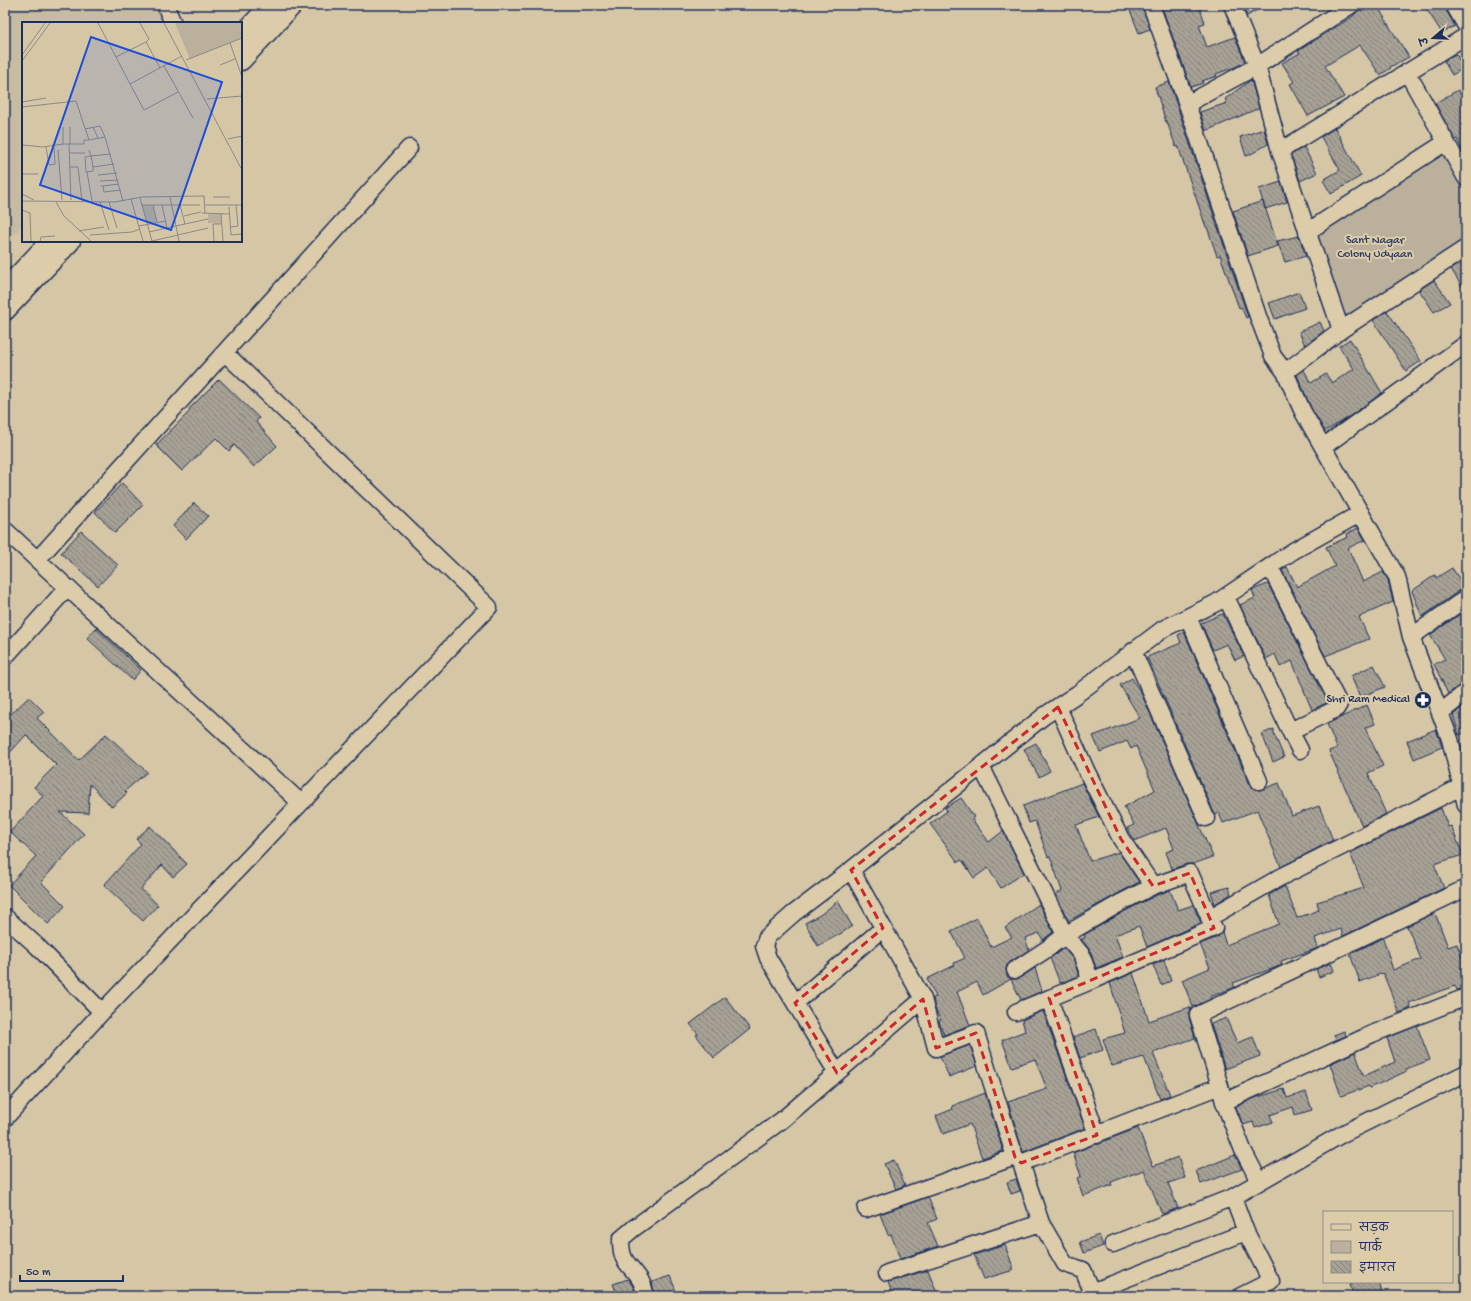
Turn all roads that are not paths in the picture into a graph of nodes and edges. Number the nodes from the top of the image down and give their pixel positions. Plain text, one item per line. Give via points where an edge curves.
1 (165, 5) edge
2 (271, 5) edge
3 (292, 5) edge
4 (1151, 5) edge
5 (1232, 5) edge
6 (1351, 5) edge
7 (1454, 5) edge
8 (173, 22) edge
9 (1466, 26) edge
10 (242, 35) edge
11 (1466, 36) edge
12 (242, 59) edge
13 (1257, 66) junction
14 (1407, 72) junction
15 (1187, 104) junction
16 (1446, 142) junction
17 (409, 148) dead end
18 (1280, 151) junction
19 (1466, 178) edge
20 (1307, 232) junction
21 (50, 242) edge
22 (69, 242) edge
23 (1466, 248) edge
24 (5, 290) edge
25 (5, 310) edge
26 (1341, 330) junction
27 (1466, 344) edge
28 (225, 353) junction
29 (1284, 372) junction
30 (1323, 447) junction
31 (1361, 513) junction
32 (5, 530) edge
33 (37, 560) junction
34 (1270, 567) junction
35 (67, 588) junction
36 (1226, 597) junction
37 (1466, 598) edge
38 (1188, 617) junction
39 (1412, 637) junction
40 (1133, 651) junction
41 (5, 657) edge
42 (1466, 692) edge
43 (1058, 707) junction
44 (1440, 712) junction
45 (1290, 731) junction
46 (1300, 750) dead end
47 (981, 766) junction
48 (1259, 781) dead end
49 (1461, 787) junction
50 (301, 803) junction
51 (1466, 804) edge
52 (1206, 818) dead end
53 (851, 870) junction
54 (1153, 886) junction
55 (1466, 888) edge
56 (5, 917) edge
57 (1209, 918) junction
58 (883, 928) junction
59 (1065, 935) junction
60 (1015, 970) dead end
61 (1091, 981) junction
62 (1466, 996) edge
63 (1050, 998) junction
64 (923, 999) junction
65 (795, 1003) junction
66 (102, 1012) junction
67 (1016, 1012) dead end
68 (837, 1073) junction
69 (1466, 1073) edge
70 (1222, 1094) junction
71 (5, 1118) edge
72 (1097, 1135) junction
73 (1018, 1160) junction
74 (1259, 1182) junction
75 (1233, 1197) junction
76 (866, 1209) dead end
77 (1041, 1223) junction
78 (1246, 1232) junction
79 (1113, 1244) dead end
80 (887, 1273) dead end
81 (1093, 1294) edge
82 (646, 1296) edge
83 (1240, 1296) edge

1 - 8 street
2 - 10 main road
3 - 12 main road
4 - 15 street
5 - 13 street
6 - 13 street
7 - 9 street
11 - 14 street
13 - 15 street
13 - 18 street
14 - 16 street
14 - 18 street
15 - 29 street via 1259,319 1273,356
16 - 19 street
16 - 20 street
17 - 28 street
18 - 20 street
20 - 26 street
21 - 24 main road
22 - 25 main road
23 - 26 street
26 - 29 street
27 - 30 street
28 - 33 street
28 - 50 street via 489,606
29 - 30 street
30 - 31 street
31 - 34 street via 1293,551
31 - 39 street via 1397,577
32 - 33 street
33 - 35 street
34 - 36 street
34 - 45 street via 1339,704 1336,709
35 - 41 street
35 - 50 street
36 - 38 street
36 - 45 street
37 - 39 street
38 - 40 street via 1163,629
38 - 48 street
39 - 44 street
40 - 43 street
40 - 52 street
42 - 44 street
43 - 47 street
43 - 54 street via 1121,839
44 - 49 street via 1450,739
45 - 46 street
47 - 53 street
47 - 59 street
49 - 51 street
49 - 57 street via 1286,875
50 - 66 street
53 - 58 street
53 - 65 street via 767,937 764,946 768,958
54 - 57 street via 1190,873
54 - 59 street
55 - 70 street via 1198,1015
56 - 66 street
57 - 61 street via 1214,928
58 - 64 street
58 - 65 street
59 - 60 street
59 - 61 street via 1080,954
61 - 63 street
62 - 70 street
63 - 67 street
63 - 72 street
64 - 68 street
64 - 73 street via 936,1048 976,1032
65 - 68 street
66 - 71 street
68 - 82 street via 782,1120 621,1239 621,1252 626,1264 640,1279
69 - 74 street via 1342,1134
70 - 72 street
70 - 74 street via 1243,1150
72 - 73 street
73 - 76 street
73 - 77 street
74 - 75 street
75 - 78 street
75 - 79 street
77 - 80 street
77 - 81 street via 1065,1264 1083,1270
78 - 81 street
78 - 83 street via 1271,1280

